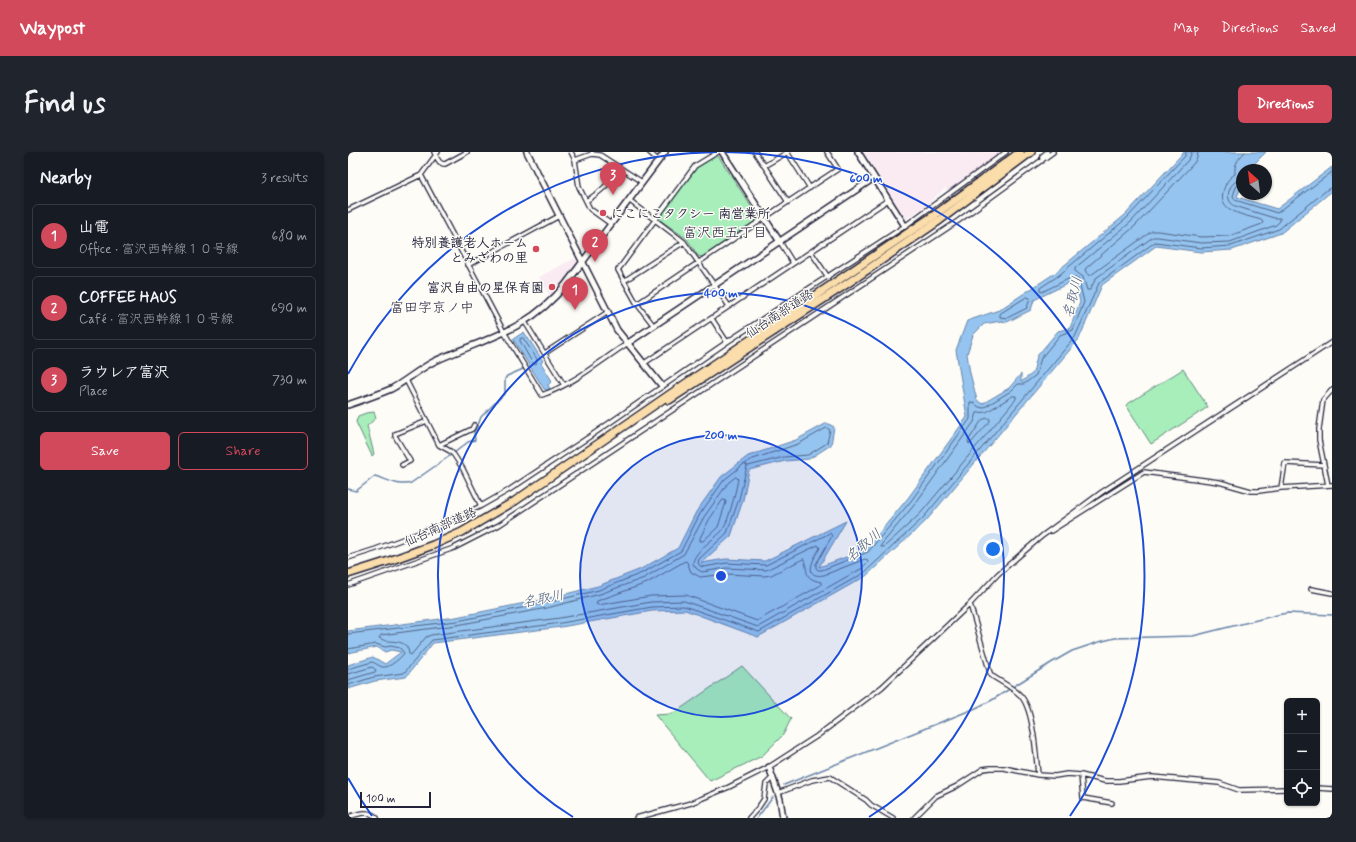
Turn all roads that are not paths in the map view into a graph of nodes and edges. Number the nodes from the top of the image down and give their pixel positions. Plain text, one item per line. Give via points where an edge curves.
1 (467, 152) edge
2 (527, 152) edge
3 (571, 152) edge
4 (649, 152) edge
5 (665, 152) edge
6 (718, 152) edge
7 (722, 152) edge
8 (755, 152) edge
9 (787, 152) edge
10 (858, 152) edge
11 (1006, 152) edge
12 (1020, 152) edge
13 (1032, 152) edge
14 (1046, 152) edge
15 (1053, 152) edge
16 (436, 153) edge
17 (592, 153) edge
18 (829, 153) edge
19 (575, 160) junction
20 (658, 160) junction
21 (1042, 161) junction
22 (764, 166) junction
23 (619, 168) junction
24 (421, 175) junction
25 (874, 178) junction
26 (642, 182) junction
27 (810, 188) junction
28 (629, 200) junction
29 (888, 200) junction
30 (586, 201) junction
31 (788, 202) junction
32 (348, 210) edge
33 (559, 216) junction
34 (764, 218) junction
35 (655, 219) junction
36 (611, 224) junction
37 (905, 226) junction
38 (684, 242) junction
39 (780, 242) junction
40 (811, 252) junction
41 (583, 262) junction
42 (699, 262) junction
43 (794, 263) junction
44 (468, 265) junction
45 (828, 277) junction
46 (624, 281) junction
47 (715, 285) junction
48 (637, 304) junction
49 (729, 306) junction
50 (608, 312) junction
51 (712, 319) junction
52 (525, 322) junction
53 (654, 326) junction
54 (504, 332) junction
55 (727, 342) junction
56 (1332, 342) edge
57 (628, 343) junction
58 (545, 353) junction
59 (643, 364) junction
60 (406, 380) junction
61 (564, 384) junction
62 (662, 386) junction
63 (1332, 390) edge
64 (348, 404) edge
65 (427, 421) junction
66 (474, 425) dead end
67 (462, 428) dead end
68 (464, 432) junction
69 (439, 445) junction
70 (402, 465) dead end
71 (1324, 465) junction
72 (1330, 485) edge
73 (535, 488) junction
74 (1281, 488) junction
75 (481, 506) junction
76 (1042, 536) junction
77 (348, 558) edge
78 (348, 574) edge
79 (348, 585) edge
80 (1311, 589) dead end
81 (1332, 593) edge
82 (970, 604) junction
83 (769, 767) junction
84 (1038, 775) junction
85 (1081, 776) junction
86 (773, 777) junction
87 (1320, 788) edge
88 (1284, 789) edge
89 (1332, 789) edge
90 (778, 793) junction
91 (1112, 803) dead end
92 (348, 817) edge
93 (377, 818) edge
94 (636, 818) edge
95 (749, 818) edge
96 (783, 818) edge
97 (893, 818) edge
98 (914, 818) edge

1 - 16 street via 445,164 440,163
2 - 33 street
3 - 19 street
4 - 20 street
5 - 20 street
6 - 35 street via 695,166
7 - 34 street
8 - 22 street
9 - 22 street
9 - 27 street
10 - 25 street
11 - 37 street
12 - 73 highway, 仙台南部道路 via 936,214
13 - 73 highway, 仙台南部道路 via 848,282
14 - 21 street via 1042,156
15 - 21 street
16 - 24 street
17 - 19 street
17 - 23 street via 600,155
18 - 27 street via 838,169
19 - 30 street via 579,187
20 - 26 street
21 - 79 street via 958,221 499,525 454,548
22 - 31 street
23 - 26 street
23 - 30 street via 601,192
24 - 32 street
24 - 44 street
25 - 29 street
25 - 39 street
26 - 28 street
27 - 31 street
28 - 35 street
28 - 36 street
29 - 37 street
29 - 40 street
30 - 36 street via 590,209
31 - 34 street
33 - 41 street
33 - 44 street
34 - 39 street
34 - 42 street
35 - 38 street
35 - 46 street via 618,270
36 - 41 street
37 - 45 street
38 - 42 street
38 - 46 street
39 - 43 street
39 - 47 street
40 - 43 street
40 - 45 street
41 - 50 street
41 - 52 street via 558,296
42 - 47 street
42 - 48 street
43 - 49 street
44 - 54 street
45 - 55 street
46 - 48 street
47 - 49 street
47 - 53 street
48 - 53 street
49 - 51 street
50 - 57 street via 617,330
50 - 58 street
51 - 55 street
51 - 59 street
52 - 54 street
52 - 58 street
53 - 57 street
54 - 60 street via 433,362
54 - 61 street via 542,395
55 - 62 street
56 - 76 street via 1102,492
57 - 59 street
57 - 61 street
58 - 61 street
59 - 62 street
60 - 64 street via 390,389
60 - 65 street
62 - 75 street via 589,437
63 - 71 street via 1323,400 1319,429
65 - 69 street
65 - 70 street via 395,434 410,461
66 - 68 street via 472,429
67 - 68 street
68 - 69 street
69 - 75 street via 454,455
71 - 72 street
71 - 74 street via 1285,463
72 - 74 street
73 - 78 highway, 仙台南部道路 via 462,532 433,545
74 - 76 street via 1259,492 1219,482 1144,472
75 - 77 street via 430,530
76 - 82 street via 998,574
80 - 81 street
82 - 83 street via 882,687 817,736
82 - 84 street via 990,673 1023,699 1032,724
83 - 86 street
83 - 94 street via 691,803
84 - 85 street
84 - 98 street via 1004,768 983,769 936,796
85 - 88 street via 1105,781 1152,777 1219,783 1239,790
85 - 91 street via 1083,798
86 - 90 street
86 - 95 street via 766,784 764,799
87 - 89 street
90 - 96 street
90 - 97 street via 812,780 830,778
92 - 93 street via 368,813

